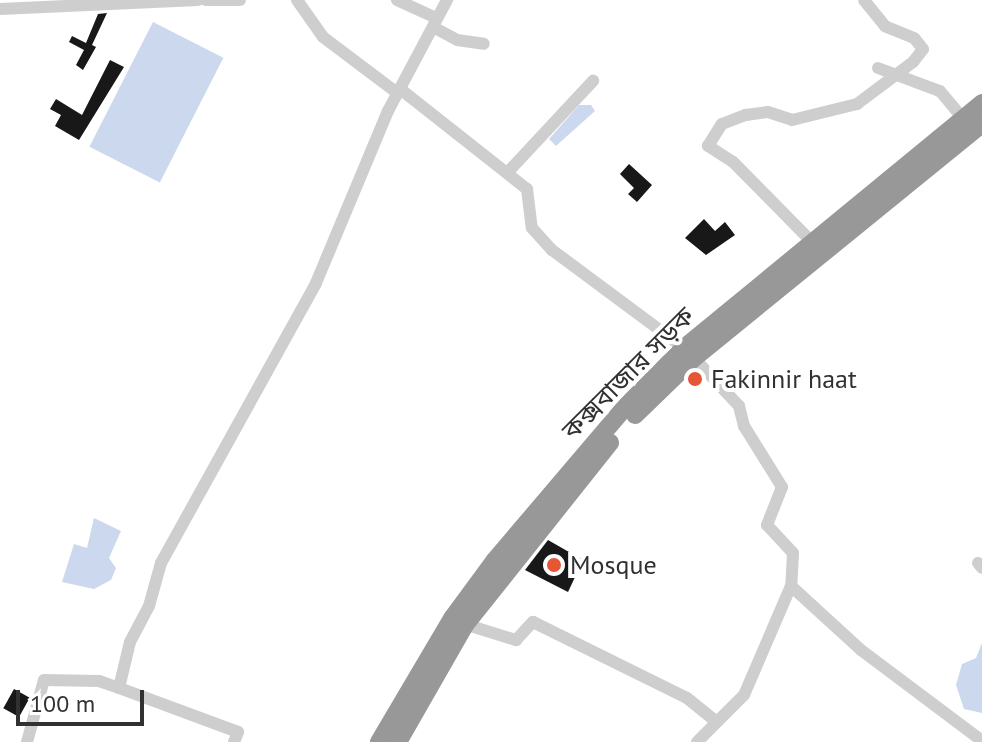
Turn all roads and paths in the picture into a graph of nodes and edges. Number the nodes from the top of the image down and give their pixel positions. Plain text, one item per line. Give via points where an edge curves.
1 (198, 0) edge
2 (206, 0) edge
3 (240, 0) edge
4 (297, 0) edge
5 (397, 0) edge
6 (447, 0) edge
7 (864, 0) edge
8 (0, 9) edge
9 (434, 22) junction
10 (484, 44) dead end
11 (878, 68) dead end
12 (894, 76) junction
13 (593, 81) dead end
14 (398, 92) junction
15 (982, 103) edge
16 (963, 118) junction
17 (982, 124) edge
18 (508, 172) junction
19 (812, 242) junction
20 (689, 353) junction
21 (791, 586) junction
22 (459, 621) junction
23 (119, 688) junction
24 (714, 720) junction
25 (982, 741) edge
26 (27, 742) edge
27 (234, 742) edge
28 (379, 742) edge
29 (398, 742) edge
30 (697, 742) edge

1 - 8 street
2 - 3 street
4 - 14 street via 323,37
5 - 9 street
6 - 9 street
7 - 12 street via 885,26 914,38 923,49
9 - 10 street via 457,40
9 - 14 street
11 - 12 street
12 - 16 street via 940,91
12 - 19 street via 857,104 810,118 792,120 768,112 722,124 709,144
13 - 18 street
14 - 18 street
14 - 23 street via 316,283 161,563
15 - 16 highway, কক্সবাজার সড়ক
16 - 19 highway, কক্সবাজার সড়ক
17 - 20 highway, কক্সবাজার সড়ক
18 - 20 street via 527,189 532,228 552,250
19 - 20 highway, কক্সবাজার সড়ক
20 - 21 street via 739,406 744,426 782,487 767,525 793,553
20 - 22 highway, কক্সবাজার সড়ক via 538,505
21 - 24 street via 744,695
21 - 25 street via 861,650
22 - 24 street via 516,640 533,622 687,698
22 - 28 highway, কক্সবাজার সড়ক
22 - 29 highway, কক্সবাজার সড়ক
23 - 26 street via 99,681 44,680
23 - 27 street via 238,732
24 - 30 street

